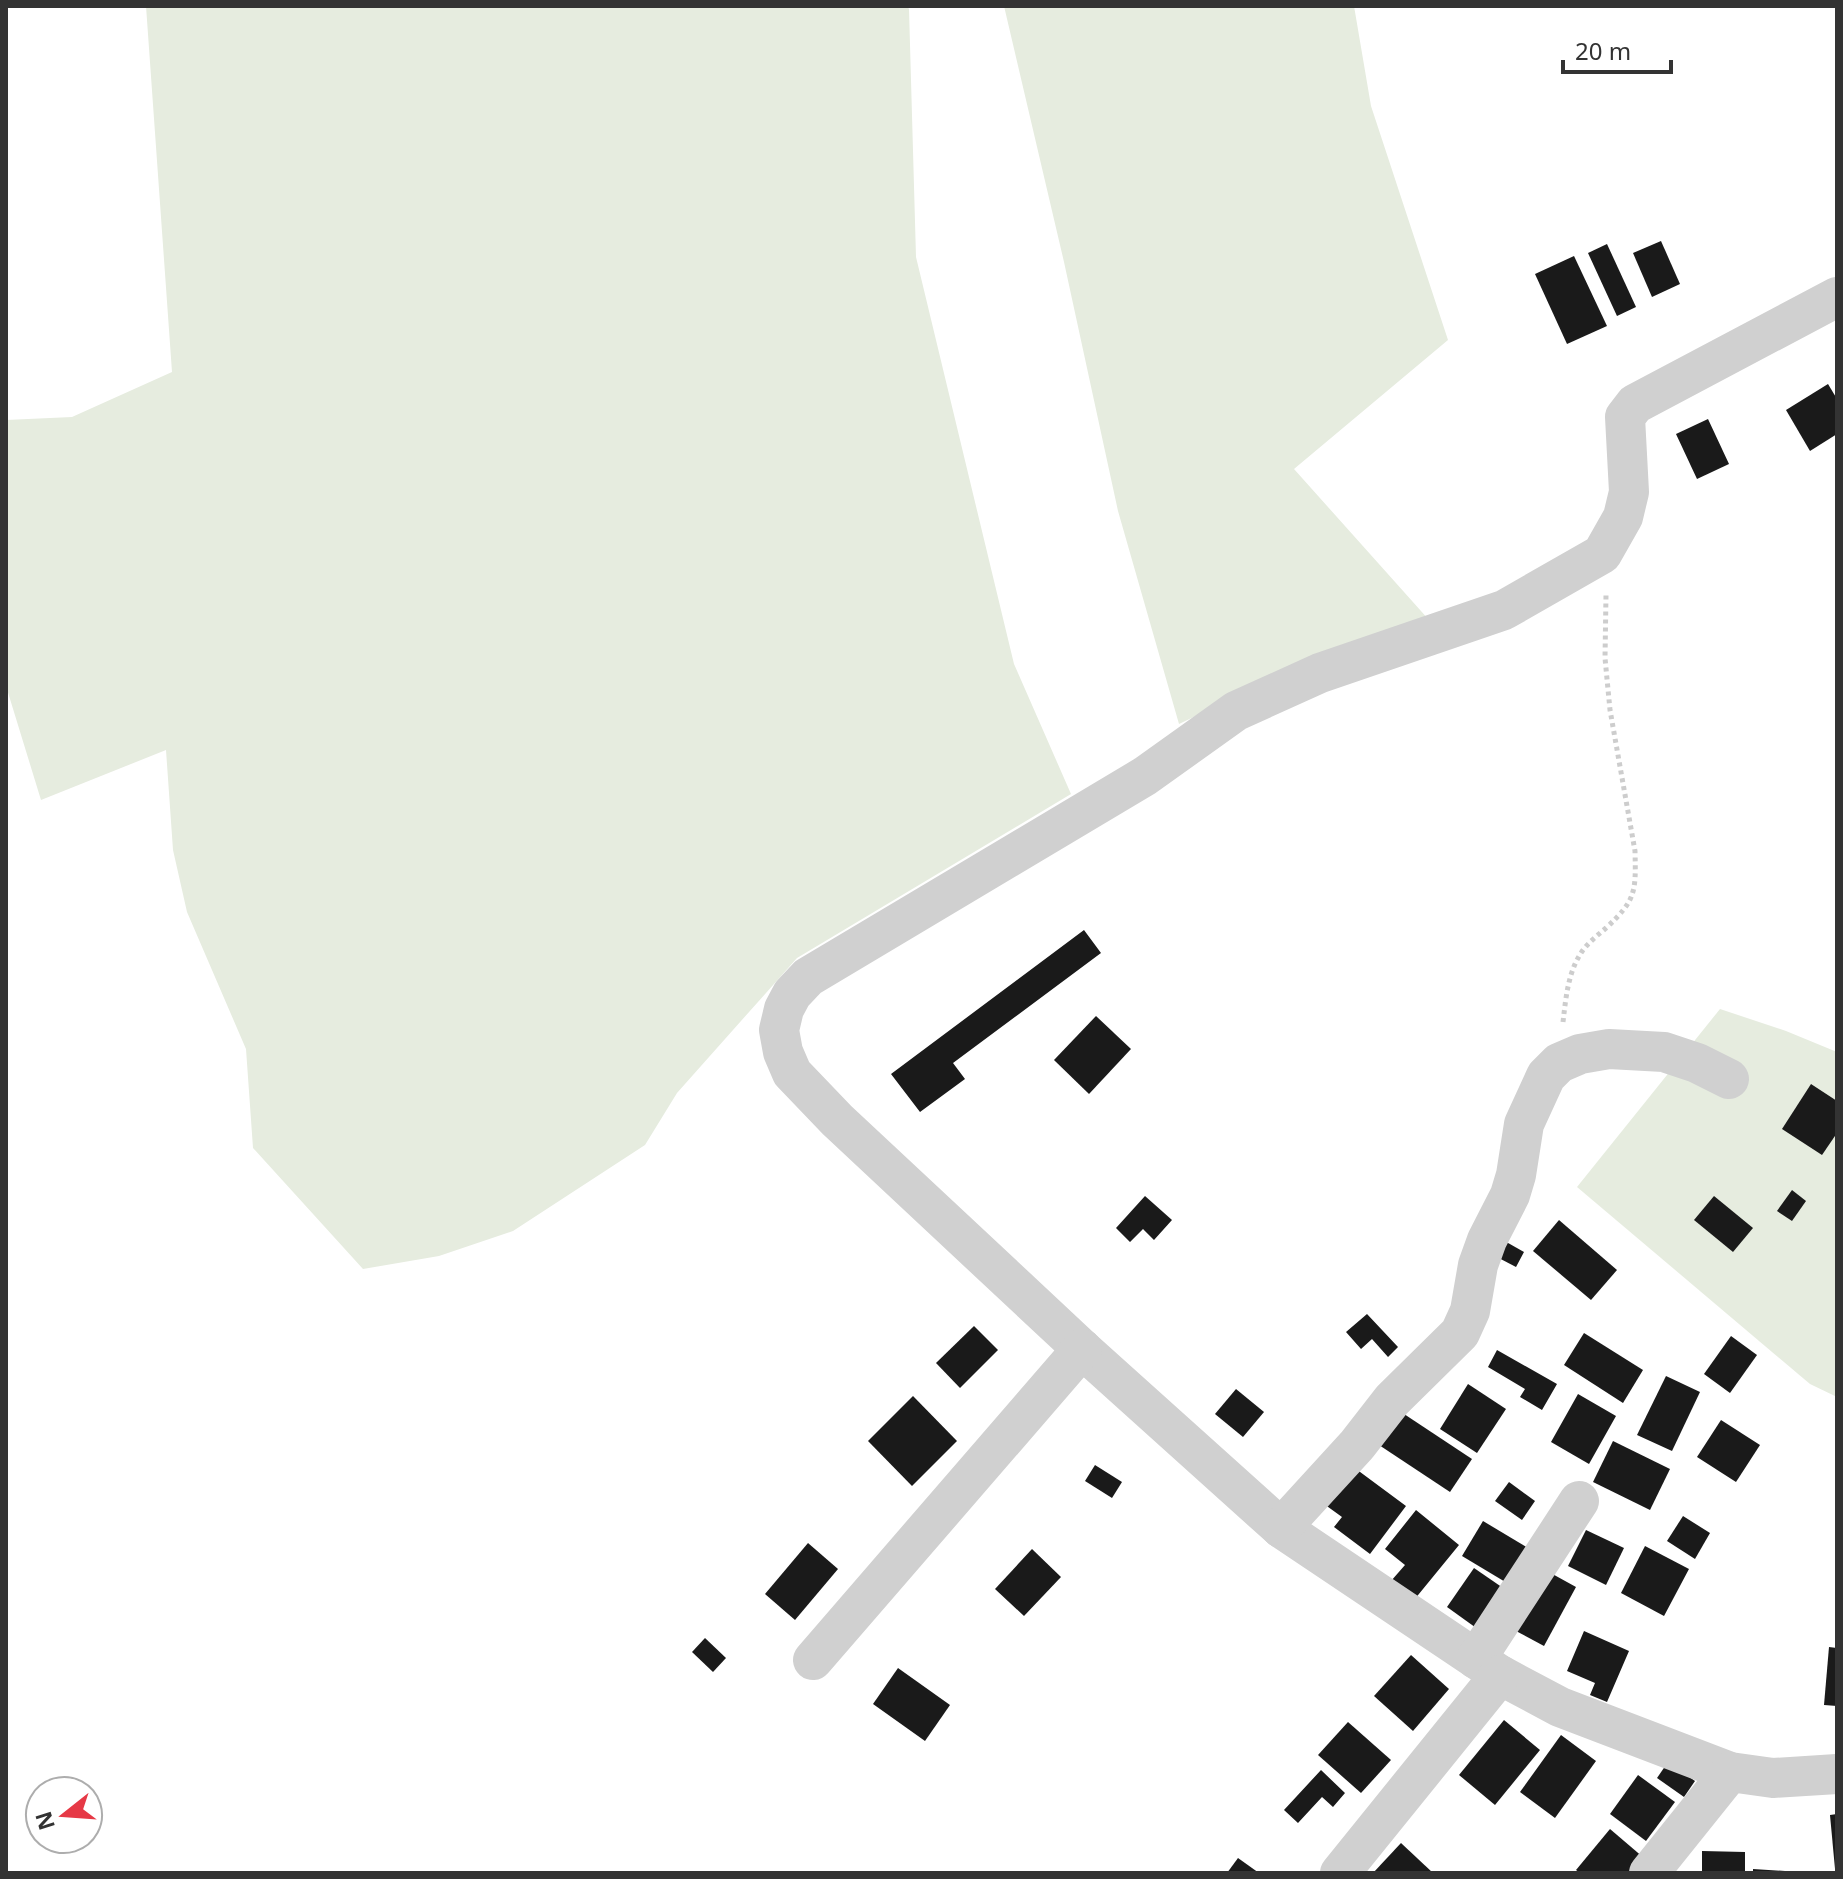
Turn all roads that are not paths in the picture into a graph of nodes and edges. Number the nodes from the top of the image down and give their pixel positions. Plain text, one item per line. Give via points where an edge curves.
1 (1837, 297) edge
2 (1729, 1079) dead end
3 (1082, 1349) junction
4 (1579, 1501) dead end
5 (1281, 1528) junction
6 (813, 1660) dead end
7 (1488, 1667) junction
8 (1730, 1772) junction
9 (1837, 1774) edge
10 (1340, 1873) edge
11 (1649, 1873) edge

1 - 3 street via 1635,404 1625,417 1629,492 1623,517 1602,554 1504,610 1320,673 1236,711 1145,776 808,977 792,994 779,1030 792,1073
2 - 5 street via 1664,1052 1609,1049 1580,1054 1546,1076 1524,1124 1510,1195 1487,1240 1460,1333 1392,1400
3 - 5 street
3 - 6 street
4 - 7 street
5 - 7 street
7 - 8 street via 1560,1707
7 - 10 street
8 - 9 street via 1773,1778
8 - 11 street

